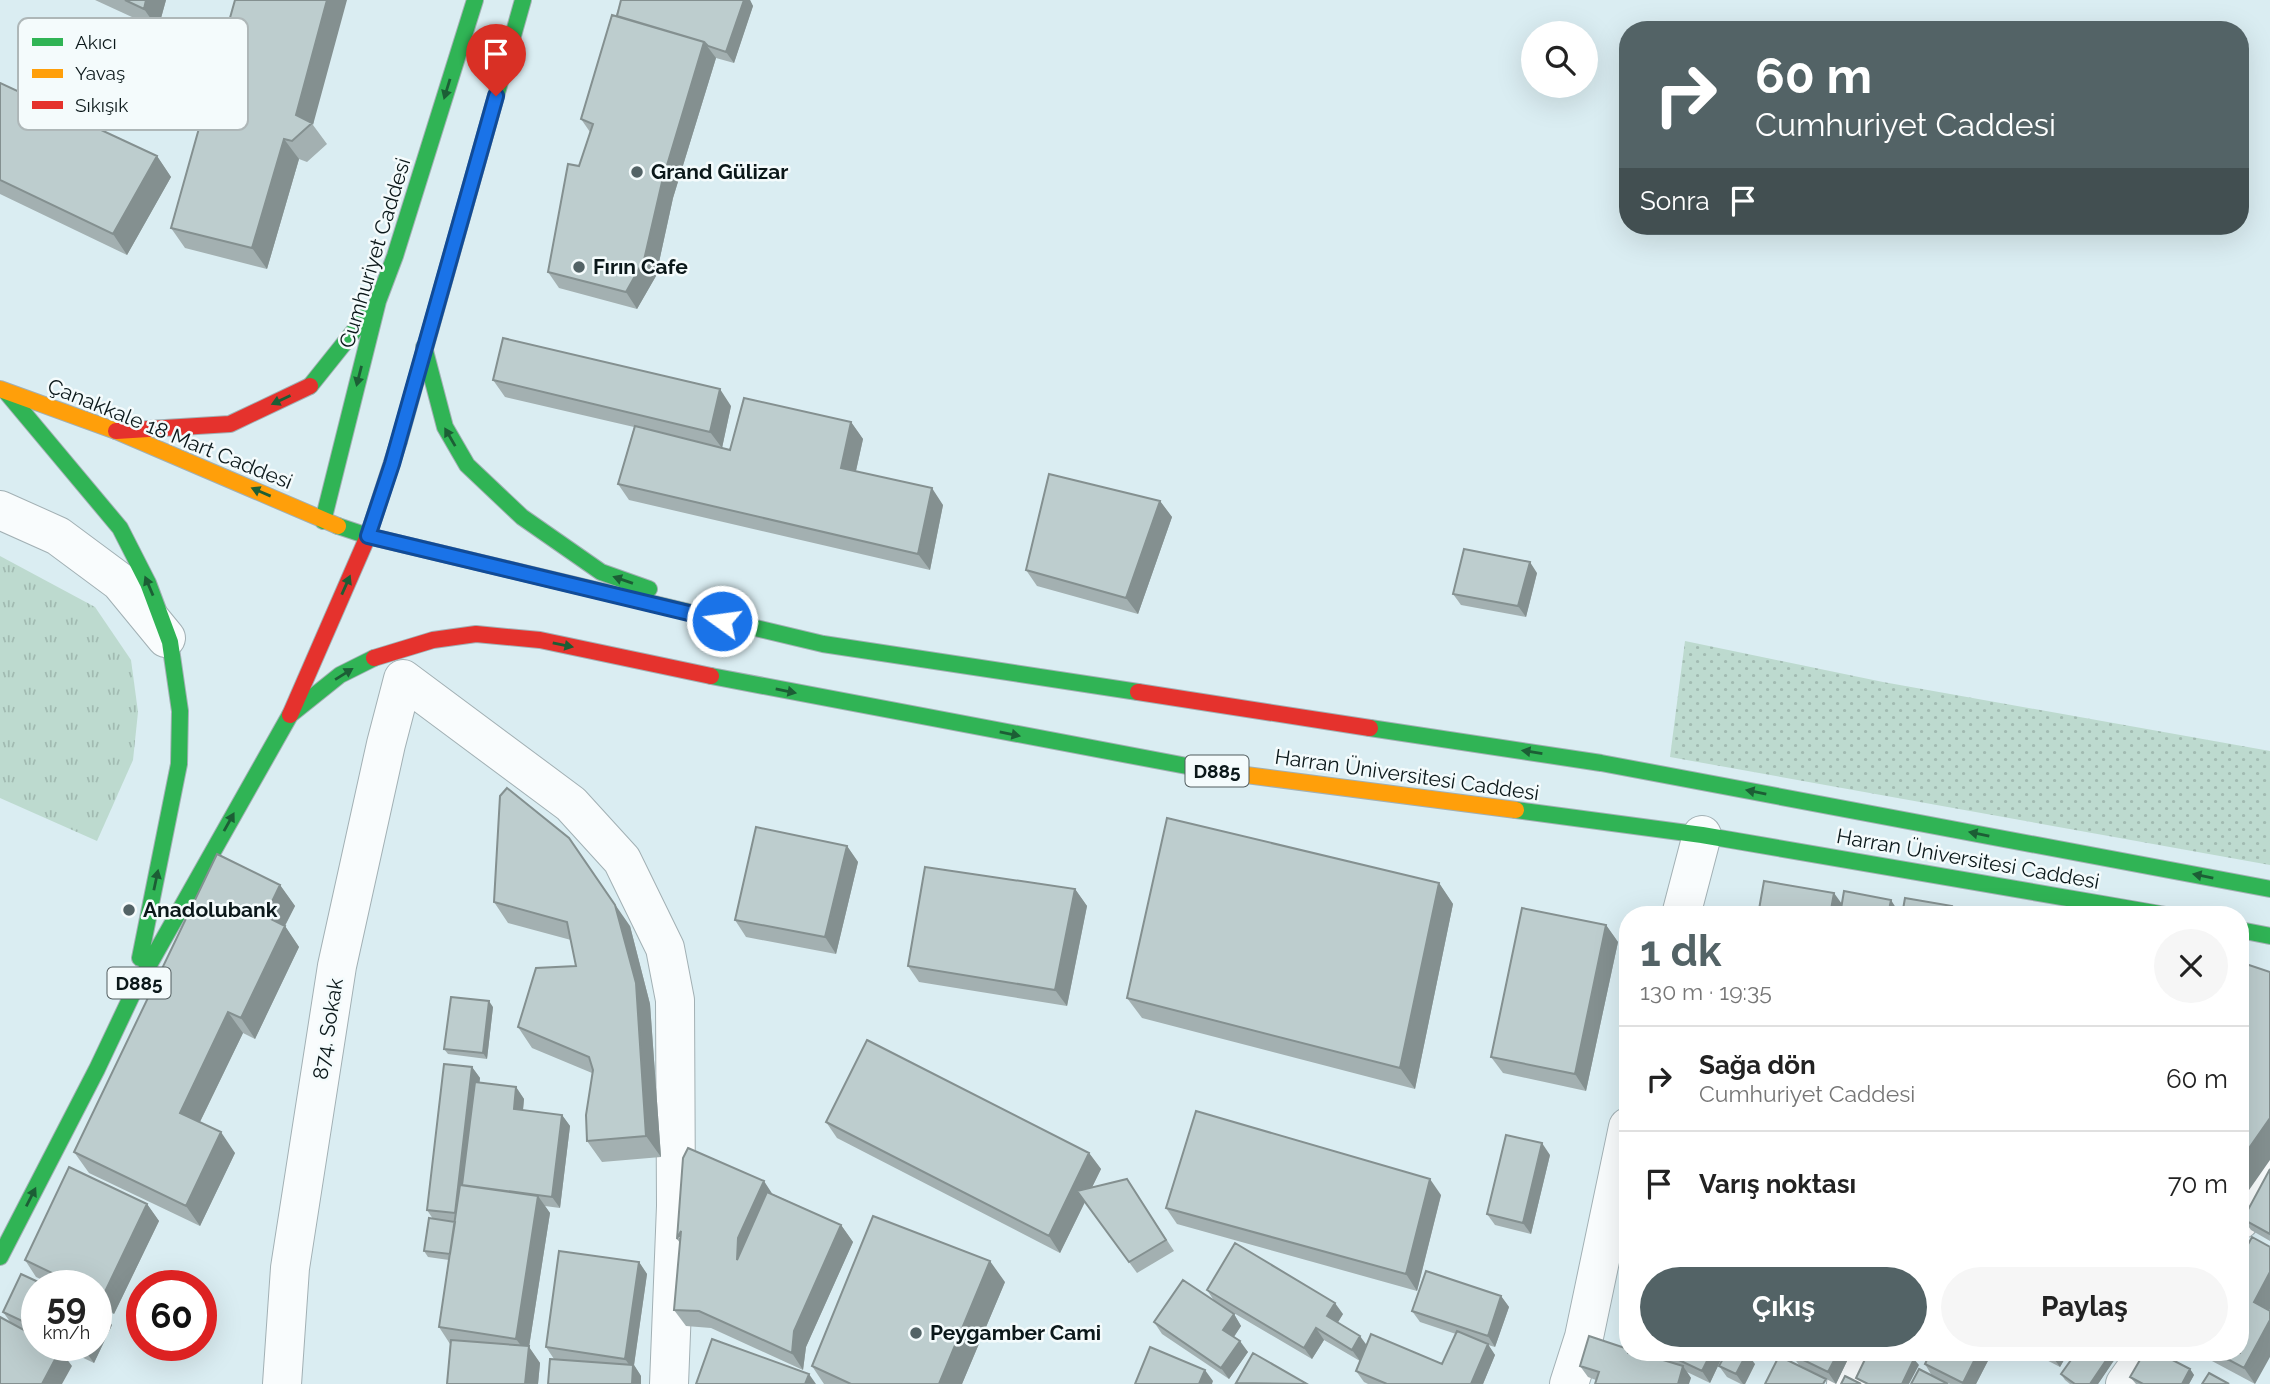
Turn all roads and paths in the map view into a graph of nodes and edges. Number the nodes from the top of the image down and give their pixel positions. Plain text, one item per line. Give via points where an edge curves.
1 (475, 0) edge
2 (523, 0) edge
3 (378, 301) junction
4 (424, 346) junction
5 (3, 390) edge
6 (116, 431) junction
7 (0, 510) edge
8 (323, 521) junction
9 (368, 536) junction
10 (804, 640) junction
11 (170, 642) junction
12 (290, 715) junction
13 (1702, 835) junction
14 (2270, 889) edge
15 (1683, 906) edge
16 (2104, 906) edge
17 (2249, 932) edge
18 (2270, 936) edge
19 (132, 995) junction
20 (1619, 1170) edge
21 (2270, 1177) edge
22 (2249, 1207) edge
23 (0, 1257) edge
24 (1860, 1361) edge
25 (2141, 1361) edge
26 (282, 1384) edge
27 (669, 1384) edge
28 (1569, 1384) edge
29 (1846, 1384) edge
30 (2125, 1384) edge

1 -> 3 main road, Cumhuriyet Caddesi
2 - 4 main road
3 -> 6 main road via 312,385 230,424
3 -> 8 main road, Cumhuriyet Caddesi
4 - 9 main road
10 -> 4 main road via 601,572 522,517 467,465 444,427
5 - 6 main road, Çanakkale 18 Mart Caddesi
11 -> 5 main road via 148,583 120,528
8 -> 6 main road, Çanakkale 18 Mart Caddesi
7 - 11 street via 58,536 120,582
8 - 9 main road, Çanakkale 18 Mart Caddesi
9 - 10 main road, Çanakkale 18 Mart Caddesi
12 -> 9 main road
14 -> 10 main road, Harran Üniversitesi Caddesi via 1601,763
19 -> 11 main road via 179,764 180,711
12 -> 13 main road, Harran Üniversitesi Caddesi / D885 via 340,675 368,660 433,640 476,634 540,640 1181,766
19 -> 12 main road, D885
13 - 15 street
13 - 16 main road, Harran Üniversitesi Caddesi / D885
17 - 18 main road
23 -> 19 main road, D885
20 - 28 street via 1584,1337
21 - 22 street
24 - 29 street
25 - 30 street
26 - 27 street, 874. Sokak via 290,1268 337,966 403,679 571,804 622,860 666,948 675,1000 676,1206

